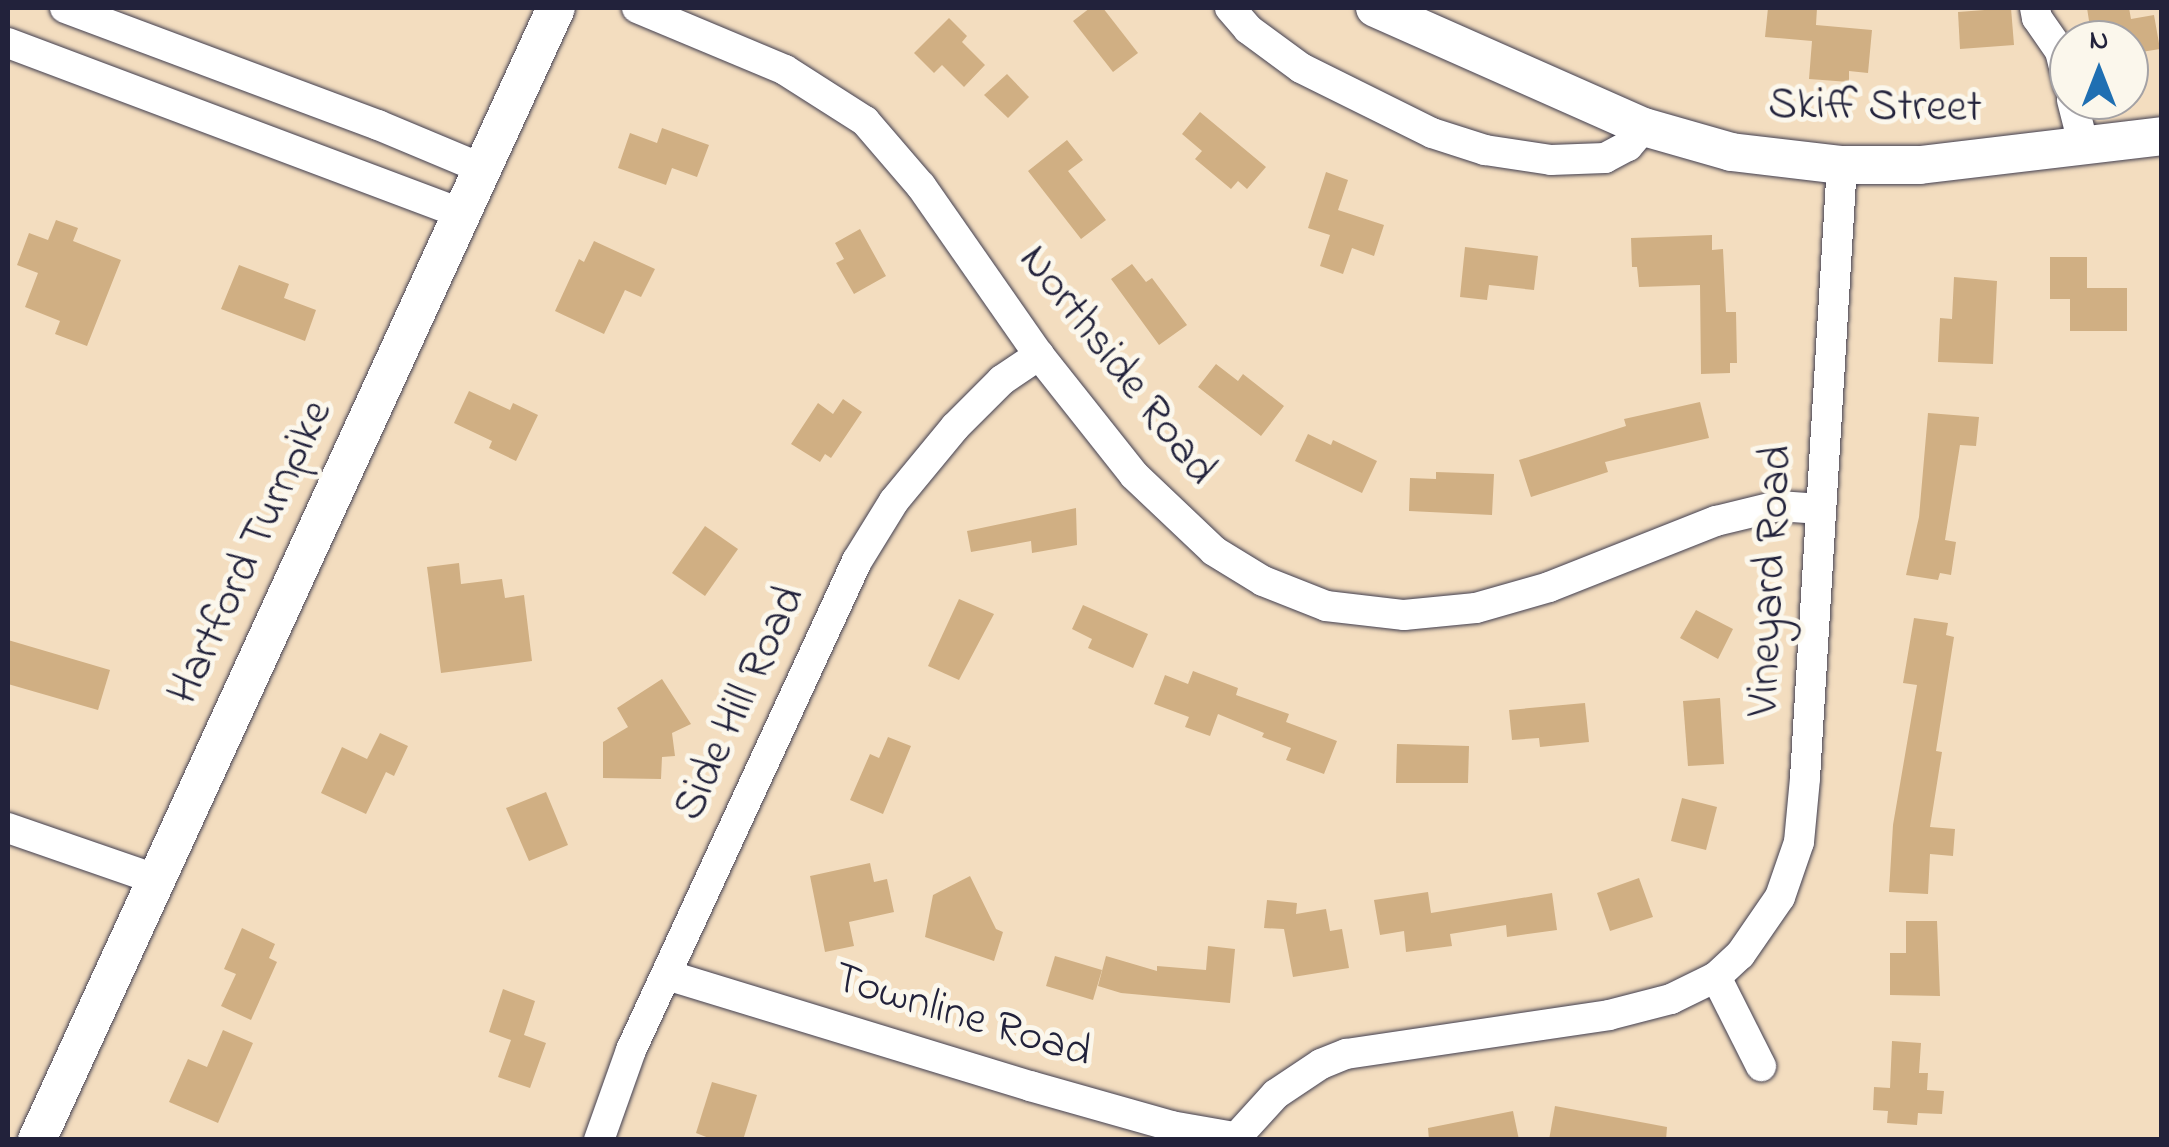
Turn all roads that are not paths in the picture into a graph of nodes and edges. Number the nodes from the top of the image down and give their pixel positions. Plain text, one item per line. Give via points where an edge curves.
1 (65, 8) edge
2 (556, 8) edge
3 (637, 8) edge
4 (1230, 8) edge
5 (1375, 8) edge
6 (2035, 8) edge
7 (2049, 35) edge
8 (8, 43) edge
9 (2077, 120) edge
10 (1644, 127) junction
11 (2162, 136) edge
12 (2084, 146) junction
13 (1842, 165) junction
14 (481, 168) junction
15 (460, 213) junction
16 (1039, 356) junction
17 (1820, 509) junction
18 (8, 828) edge
19 (155, 880) junction
20 (667, 975) junction
21 (1716, 977) junction
22 (1761, 1066) dead end
23 (1234, 1138) edge
24 (37, 1140) edge
25 (599, 1140) edge

1 - 14 street
2 - 14 main road, Hartford Turnpike
3 - 16 street, Northside Road via 785,70 865,121 945,218
4 - 10 street via 1301,68 1432,133 1485,150 1551,160 1605,158
5 - 10 main road, Skiff Street
6 - 7 street
8 - 15 street
9 - 12 street
10 - 13 main road, Skiff Street via 1730,152
11 - 12 main road, Skiff Street
12 - 13 main road, Skiff Street via 1920,165
13 - 17 street, Vineyard Road
14 - 15 main road, Hartford Turnpike
15 - 19 main road, Hartford Turnpike
16 - 17 street, Northside Road via 1168,511 1263,581 1326,606 1404,615 1476,608 1549,588 1716,521 1778,506
16 - 20 street, Side Hill Road via 1002,380 955,427 894,501 857,561
17 - 21 street, Vineyard Road via 1798,842 1780,897
18 - 19 street
19 - 24 main road, Hartford Turnpike
20 - 23 street, Townline Road via 1030,1086
20 - 25 street, Side Hill Road
21 - 22 street
21 - 23 street, Vineyard Road via 1671,999 1608,1015 1346,1054 1276,1094

